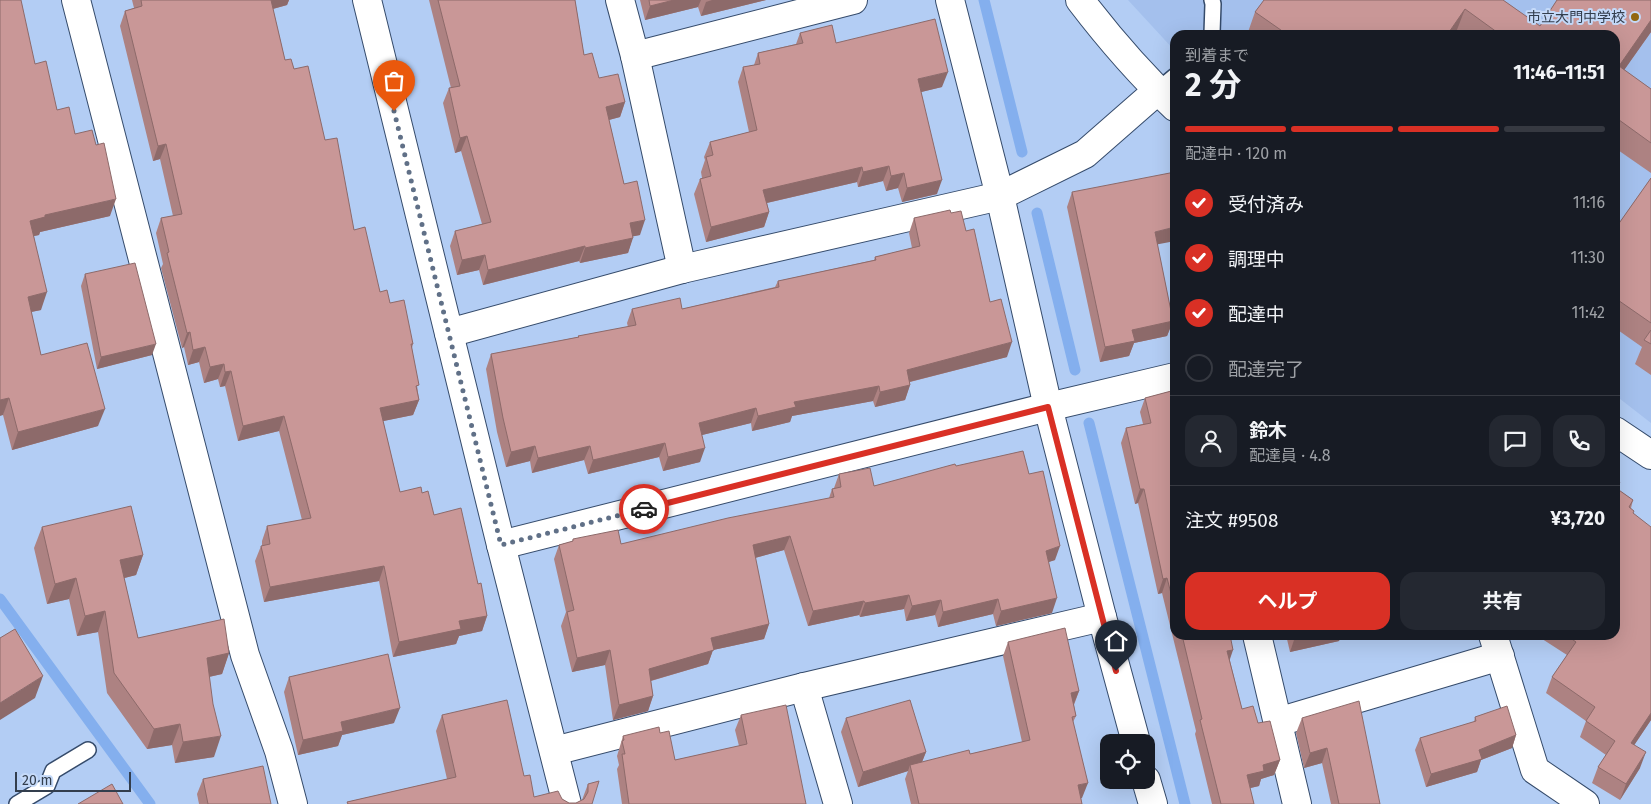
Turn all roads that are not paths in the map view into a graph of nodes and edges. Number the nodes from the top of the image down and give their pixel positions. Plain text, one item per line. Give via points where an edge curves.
1 (76, 0) edge
2 (367, 0) edge
3 (620, 0) edge
4 (853, 0) edge
5 (950, 0) edge
6 (1080, 0) edge
7 (1212, 0) edge
8 (1212, 30) edge
9 (635, 56) junction
10 (1169, 91) edge
11 (1000, 196) junction
12 (682, 269) junction
13 (449, 333) junction
14 (1170, 378) edge
15 (1048, 407) junction
16 (1620, 434) edge
17 (1651, 455) edge
18 (501, 545) junction
19 (1102, 617) junction
20 (1258, 640) edge
21 (1496, 645) edge
22 (804, 687) junction
23 (1278, 722) junction
24 (1134, 734) edge
25 (88, 750) dead end
26 (554, 750) junction
27 (1149, 789) edge
28 (17, 804) edge
29 (293, 804) edge
30 (567, 804) edge
31 (838, 804) edge
32 (1153, 804) edge
33 (1296, 804) edge
34 (1585, 804) edge

1 - 29 street via 245,655 279,751
2 - 13 street
3 - 9 street
4 - 9 street
5 - 11 street
6 - 10 street via 1110,40
7 - 8 lane
9 - 12 street
10 - 11 street via 1084,154
11 - 12 street
11 - 15 street
12 - 13 street
13 - 18 street
14 - 15 street
15 - 18 street
15 - 19 street
16 - 17 street
18 - 26 street
19 - 22 street
19 - 24 street
20 - 23 street
21 - 23 street
21 - 34 street via 1535,770
22 - 26 street
22 - 31 street
23 - 33 street
25 - 28 lane via 53,771 47,786
26 - 30 street
27 - 32 street

